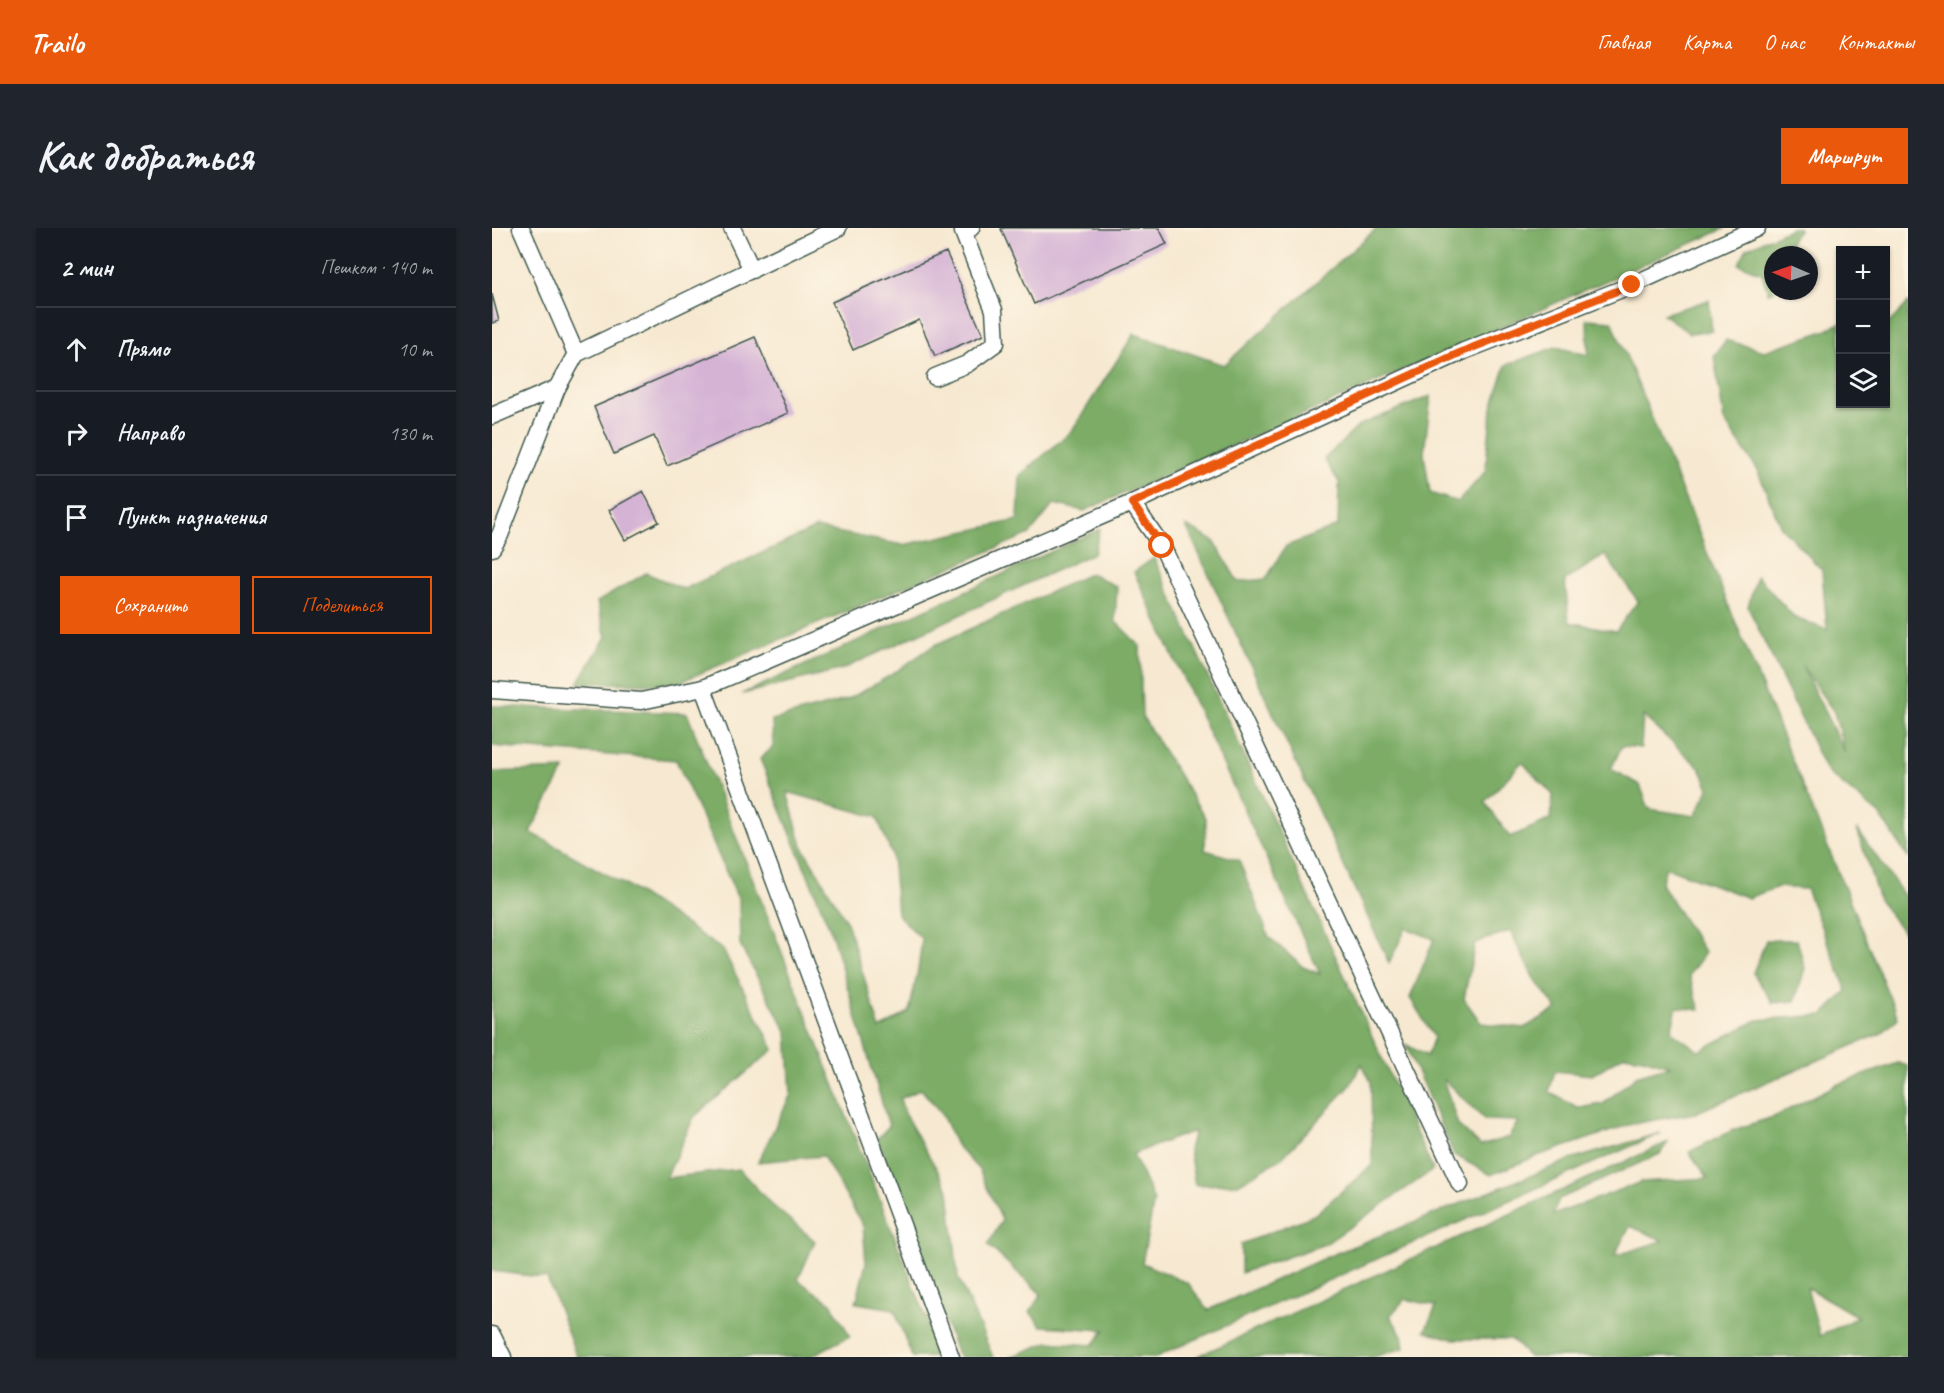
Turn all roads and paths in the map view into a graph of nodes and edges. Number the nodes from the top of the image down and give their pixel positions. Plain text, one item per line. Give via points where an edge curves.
1 (521, 228) edge
2 (732, 228) edge
3 (838, 228) edge
4 (972, 228) edge
5 (1757, 228) edge
6 (752, 270) junction
7 (576, 354) junction
8 (935, 376) dead end
9 (557, 388) junction
10 (492, 416) edge
11 (1132, 503) junction
12 (492, 548) edge
13 (703, 688) junction
14 (492, 690) edge
15 (1460, 1184) dead end
16 (492, 1335) edge
17 (503, 1357) edge
18 (951, 1357) edge

1 - 7 lane
2 - 6 lane
3 - 6 lane
4 - 8 lane via 963,232 994,310 996,343 967,364
5 - 11 lane via 1632,285 1464,351
6 - 7 lane
7 - 9 lane
9 - 10 lane
9 - 12 lane
11 - 13 lane
11 - 15 lane via 1162,546
13 - 14 lane via 641,701
13 - 18 lane
16 - 17 lane

